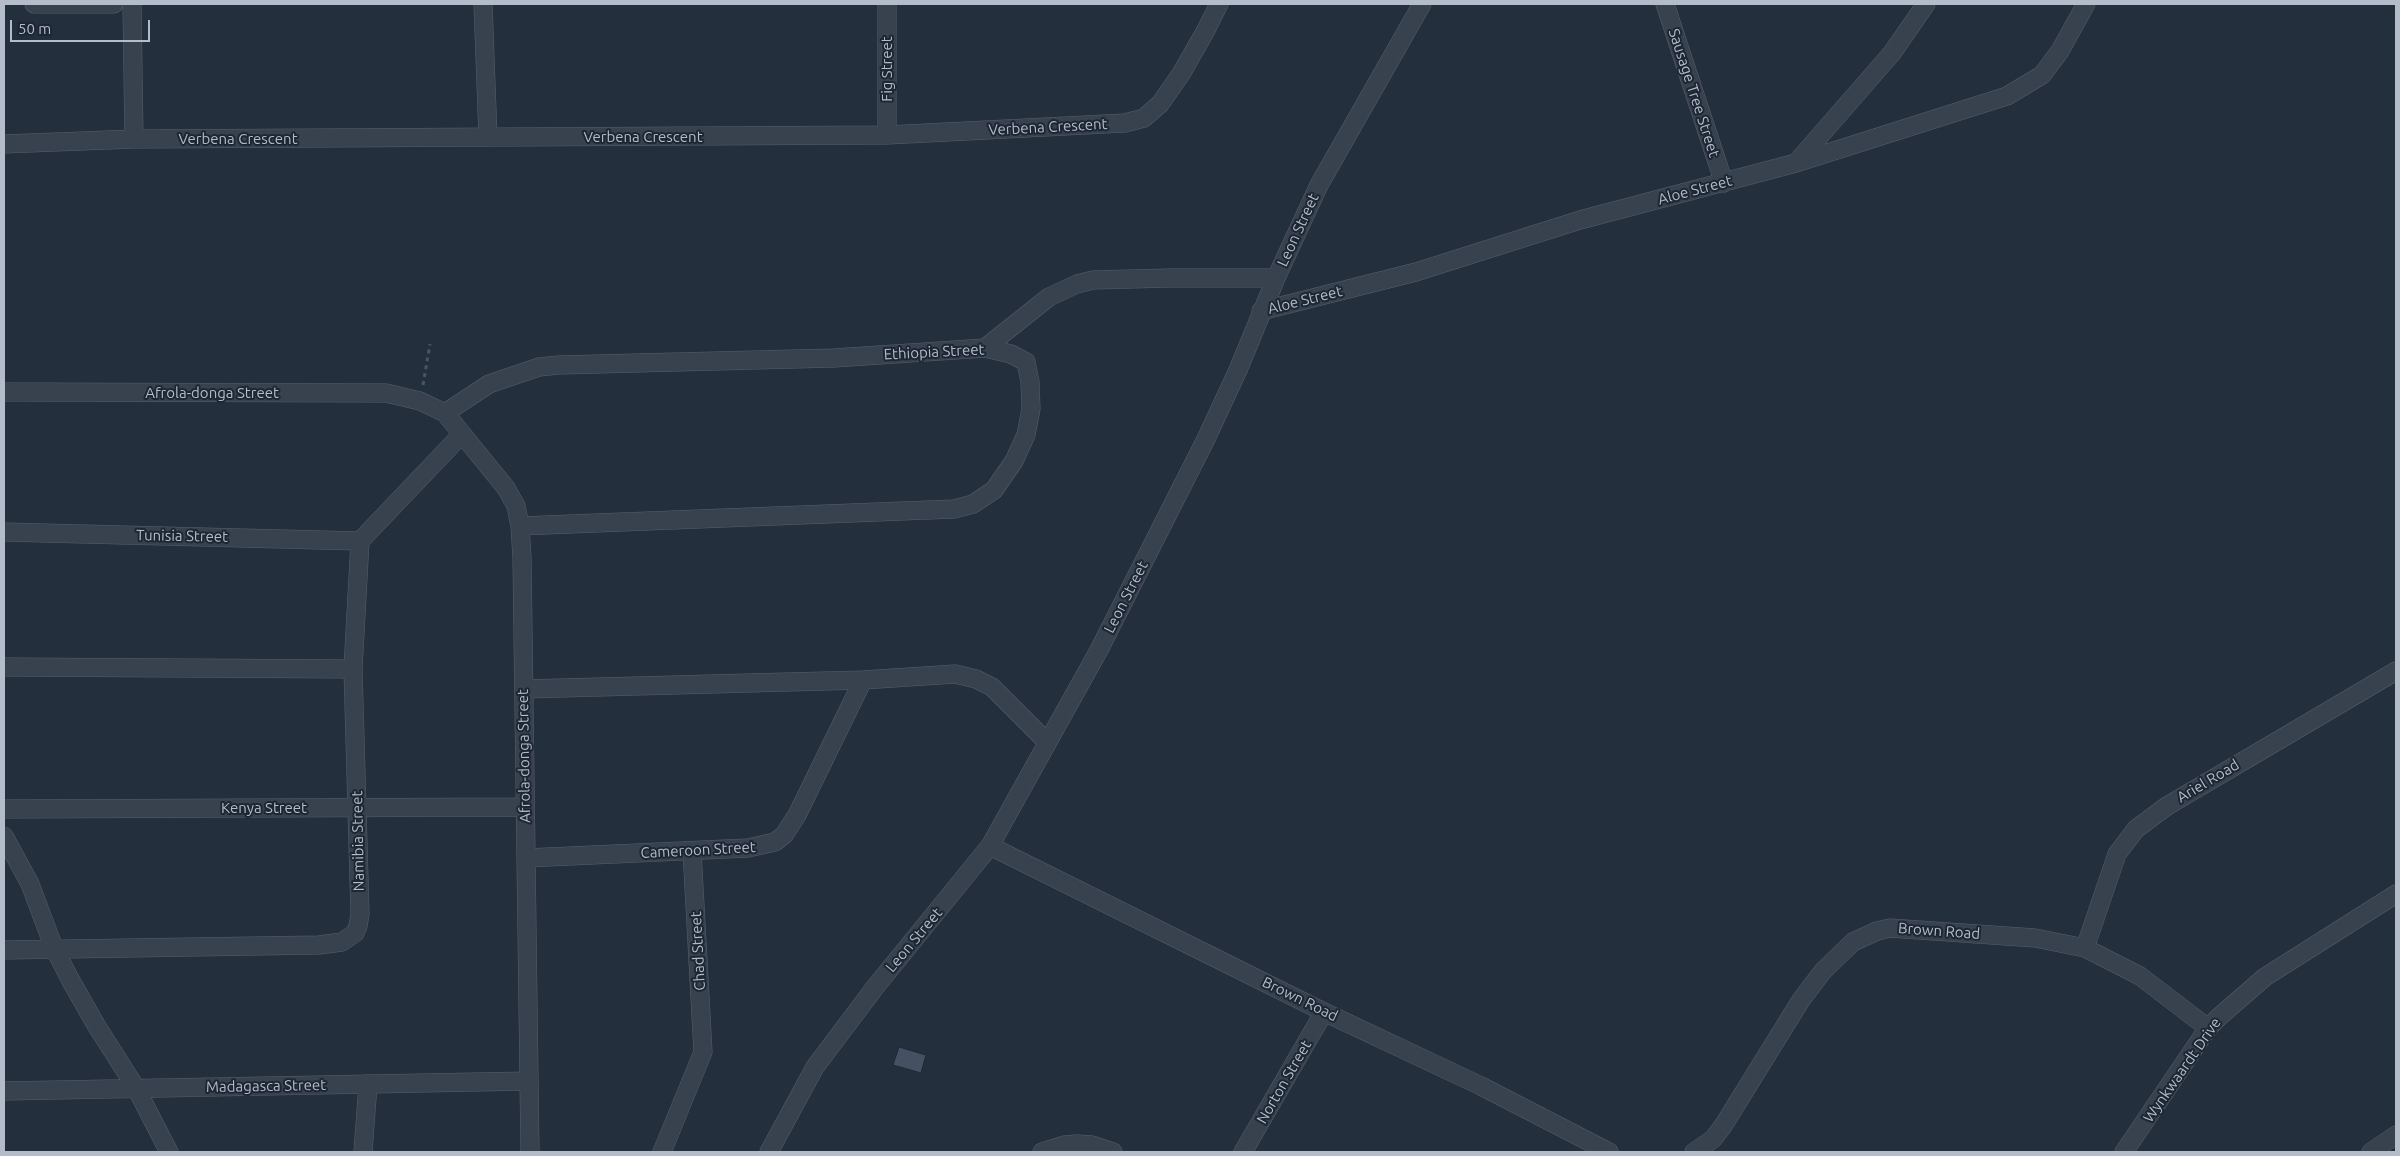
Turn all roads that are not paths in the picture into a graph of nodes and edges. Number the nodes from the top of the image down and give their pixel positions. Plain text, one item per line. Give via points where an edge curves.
1 (34, 4) edge
2 (114, 4) edge
3 (132, 4) edge
4 (484, 4) edge
5 (887, 4) edge
6 (1219, 4) edge
7 (1422, 4) edge
8 (1665, 4) edge
9 (1926, 4) edge
10 (2086, 4) edge
11 (887, 135) junction
12 (488, 137) junction
13 (134, 139) junction
14 (4, 144) edge
15 (1796, 163) junction
16 (1724, 183) junction
17 (1276, 278) junction
18 (1261, 311) junction
19 (985, 348) junction
20 (4, 392) edge
21 (445, 413) junction
22 (462, 434) junction
23 (520, 526) junction
24 (4, 532) edge
25 (360, 541) junction
26 (4, 667) edge
27 (353, 669) junction
28 (2396, 671) edge
29 (863, 680) junction
30 (524, 689) junction
31 (1047, 742) junction
32 (524, 807) junction
33 (358, 808) junction
34 (4, 809) edge
35 (4, 836) edge
36 (990, 846) junction
37 (692, 851) junction
38 (526, 858) junction
39 (2396, 894) edge
40 (54, 948) junction
41 (2085, 948) junction
42 (4, 950) edge
43 (1324, 1012) junction
44 (2208, 1028) junction
45 (529, 1081) junction
46 (368, 1084) junction
47 (136, 1088) junction
48 (4, 1091) edge
49 (2396, 1135) edge
50 (169, 1152) edge
51 (362, 1152) edge
52 (530, 1152) edge
53 (662, 1152) edge
54 (769, 1152) edge
55 (1042, 1152) edge
56 (1112, 1152) edge
57 (1243, 1152) edge
58 (1610, 1152) edge
59 (1694, 1152) edge
60 (2124, 1152) edge
61 (2371, 1152) edge

1 - 2 street
3 - 13 street
4 - 12 street
5 - 11 street, Fig Street
6 - 11 street, Verbena Crescent via 1180,74 1154,111 1144,118 1108,125
7 - 17 street, Leon Street via 1319,185
8 - 16 street, Sausage Tree Street
9 - 15 street via 1892,53
10 - 15 street, Aloe Street via 2060,51 2042,74 2007,96
11 - 12 street, Verbena Crescent
12 - 13 street, Verbena Crescent
13 - 14 street, Verbena Crescent
15 - 16 street, Aloe Street
16 - 18 street, Aloe Street via 1580,220 1416,272
17 - 18 street, Leon Street
17 - 19 street via 1093,280 1049,297
18 - 31 street, Leon Street via 1202,448 1099,650
19 - 21 street, Ethiopia Street via 834,358 545,366 489,384
19 - 23 street, Ethiopia Street via 1011,354 1026,362 1030,409 1026,435 1014,461 994,490 973,504 954,509
20 - 21 street, Afrola-donga Street via 386,393 420,401
21 - 22 street, Afrola-donga Street
22 - 23 street, Afrola-donga Street via 506,488 516,506
22 - 25 street
23 - 30 street, Afrola-donga Street
24 - 25 street, Tunisia Street
25 - 27 street, Namibia Street
26 - 27 street
27 - 33 street, Namibia Street
28 - 41 street, Ariel Road via 2151,816 2136,829 2117,854
29 - 30 street
29 - 31 street via 956,674 976,679 992,687
29 - 37 street, Cameroon Street via 797,815 784,835 763,846
30 - 32 street, Afrola-donga Street
31 - 36 street, Leon Street
32 - 33 street, Kenya Street
32 - 38 street, Afrola-donga Street
33 - 34 street, Kenya Street
33 - 40 street, Namibia Street via 360,914 358,926 349,939 319,945
35 - 40 street via 30,884
36 - 43 street, Brown Road
36 - 54 street, Leon Street via 876,986 816,1067
37 - 38 street, Cameroon Street
37 - 53 street, Chad Street via 704,1052
38 - 45 street, Afrola-donga Street
39 - 44 street, Wynkwaardt Drive via 2265,977
40 - 42 street, Namibia Street
40 - 47 street via 96,1025
41 - 44 street, Brown Road via 2140,976
41 - 59 street, Brown Road via 2035,938 1897,928 1863,936 1823,971 1801,1000 1723,1126 1713,1139
43 - 57 street, Norton Street
43 - 58 street, Brown Road via 1481,1086
44 - 60 street, Wynkwaardt Drive
45 - 46 street, Madagasca Street
45 - 52 street, Afrola-donga Street
46 - 47 street, Madagasca Street
46 - 51 street
47 - 48 street, Madagasca Street
47 - 50 street
49 - 61 street
55 - 56 street via 1077,1144

